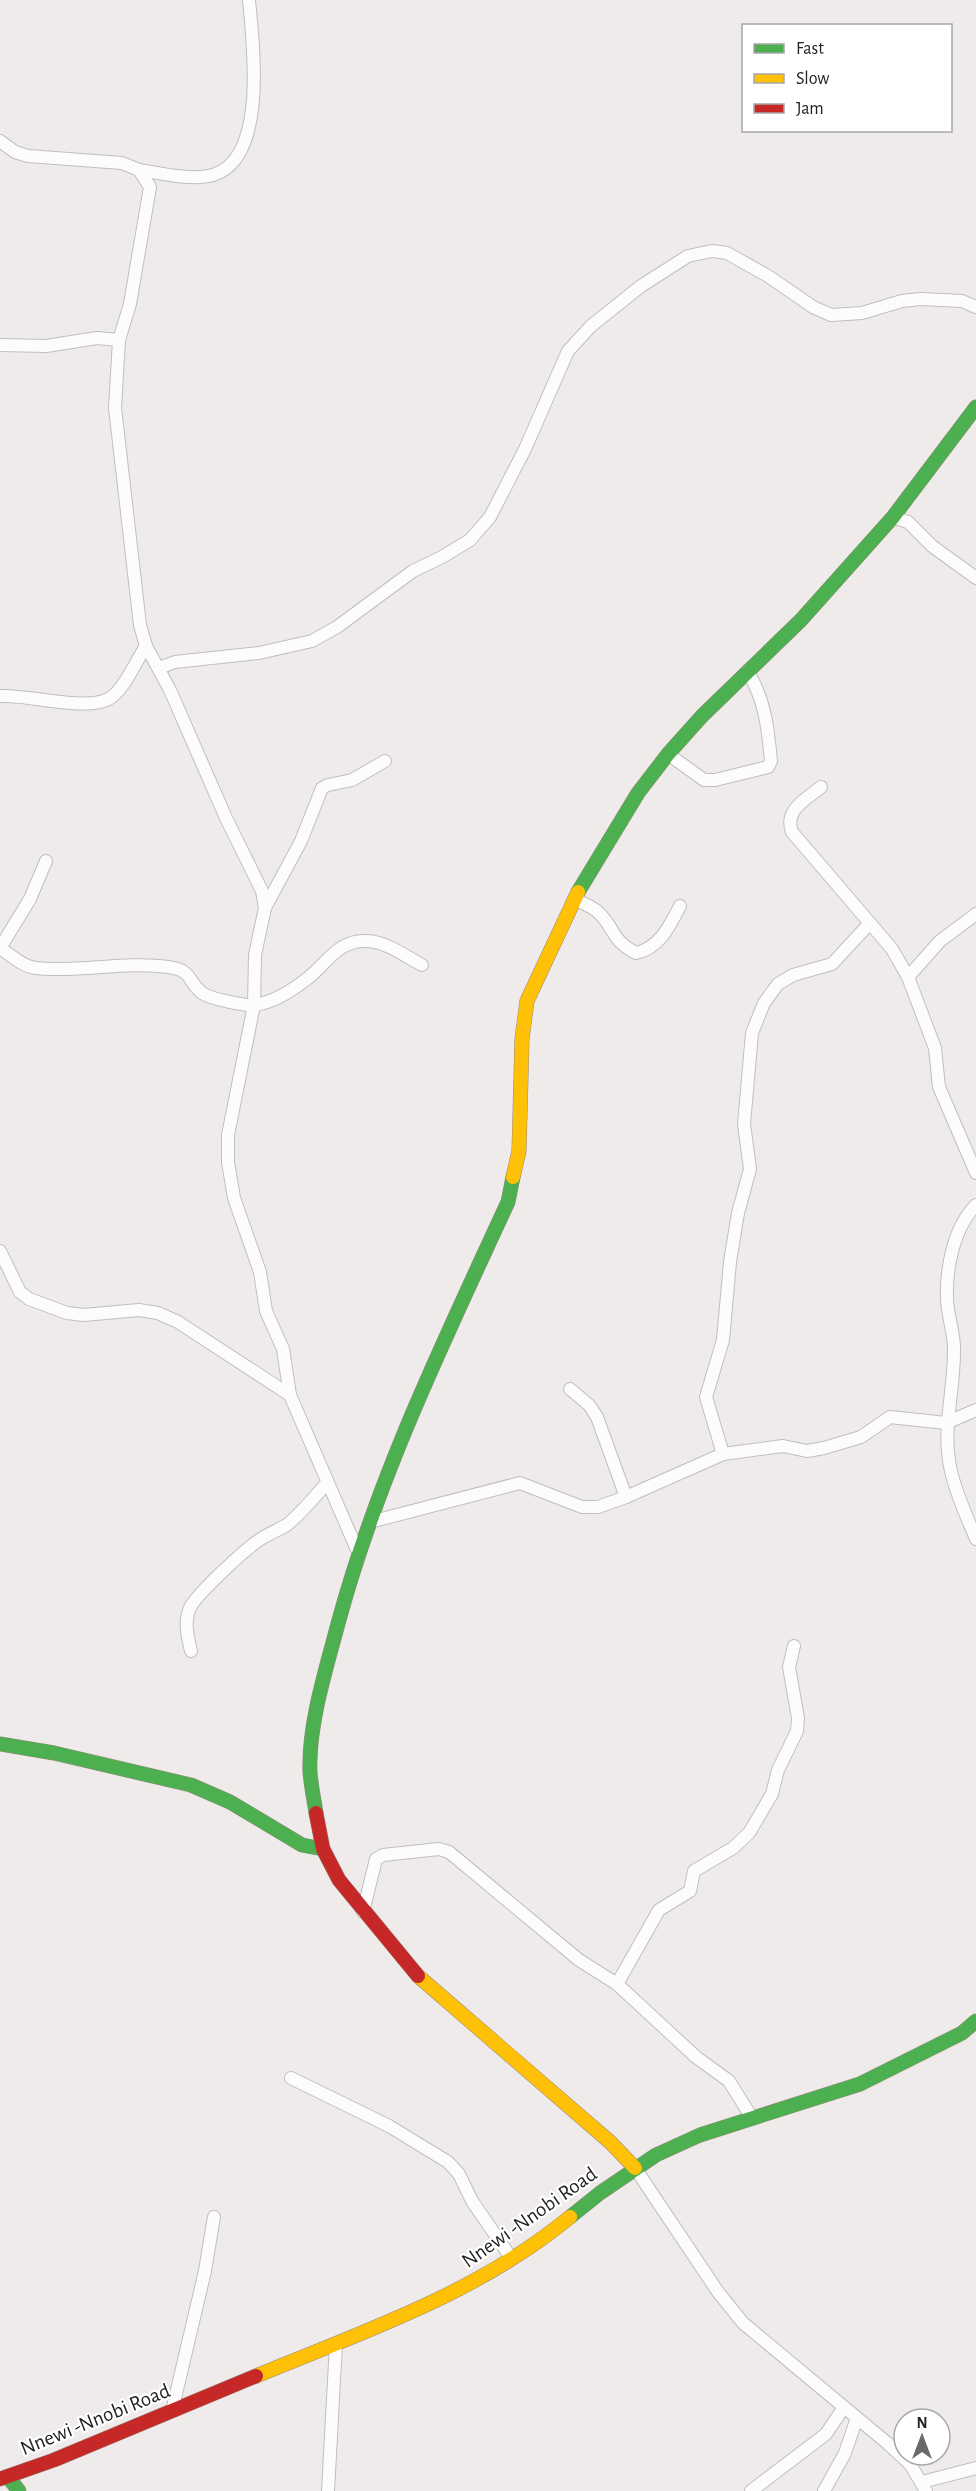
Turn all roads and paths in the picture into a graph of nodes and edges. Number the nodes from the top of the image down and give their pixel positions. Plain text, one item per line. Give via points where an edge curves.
1 (252, 1) edge
2 (0, 141) edge
3 (139, 170) junction
4 (976, 307) edge
5 (119, 340) junction
6 (0, 345) edge
7 (976, 407) edge
8 (892, 517) junction
9 (976, 578) edge
10 (146, 646) junction
11 (159, 668) junction
12 (747, 671) junction
13 (0, 696) edge
14 (668, 754) junction
15 (386, 761) dead end
16 (820, 787) dead end
17 (46, 861) dead end
18 (574, 899) junction
19 (680, 906) dead end
20 (265, 908) junction
21 (976, 914) edge
22 (870, 923) junction
23 (0, 948) edge
24 (422, 965) dead end
25 (908, 977) junction
26 (254, 1005) junction
27 (976, 1173) edge
28 (976, 1205) edge
29 (0, 1251) edge
30 (570, 1389) dead end
31 (290, 1395) junction
32 (976, 1410) edge
33 (946, 1423) junction
34 (723, 1454) junction
35 (327, 1484) junction
36 (626, 1497) junction
37 (370, 1522) junction
38 (976, 1539) edge
39 (358, 1552) junction
40 (794, 1646) dead end
41 (191, 1651) dead end
42 (0, 1744) edge
43 (323, 1849) junction
44 (363, 1912) junction
45 (618, 1984) junction
46 (976, 2021) edge
47 (291, 2078) dead end
48 (752, 2118) junction
49 (635, 2168) junction
50 (214, 2217) dead end
51 (512, 2259) junction
52 (336, 2344) junction
53 (844, 2407) junction
54 (172, 2411) junction
55 (857, 2418) junction
56 (976, 2468) edge
57 (4, 2478) edge
58 (924, 2487) edge
59 (19, 2491) edge
60 (328, 2491) edge
61 (751, 2491) edge
62 (824, 2491) edge

1 - 3 street via 251,121 242,150 227,169 213,175
2 - 3 street via 28,156 122,163
3 - 5 street via 150,187 130,303
4 - 11 street via 921,299 862,313 831,315 727,253 688,256 599,319 568,351 490,517 470,540 413,571 312,641 259,653 175,662
5 - 6 street
5 - 10 street via 115,408 140,625
7 - 8 main road
8 - 9 street via 908,522 932,546
8 - 12 main road via 801,620
10 - 11 street
10 - 13 street via 113,696 104,701 84,705 20,695
11 - 20 street via 262,891
12 - 14 main road
12 - 14 street via 759,689 764,710 771,761 768,768 704,780
14 - 18 main road via 638,793
15 - 20 street via 352,780 322,788 301,841
16 - 22 street via 791,812 792,832
17 - 23 street via 30,900
18 - 19 street via 597,910 615,939 636,953 648,950 659,940
18 - 37 main road via 528,1001 522,1039 519,1151 508,1202 406,1425
20 - 26 street via 255,955
21 - 25 street via 940,941
22 - 25 street via 892,949
22 - 34 street via 832,964 793,975 778,984 764,1003 752,1033 744,1124 750,1169 730,1262 723,1340 706,1397
23 - 26 street via 34,968 128,965 180,969 210,998
24 - 26 street via 389,947 367,941 346,944 281,996
25 - 27 street via 935,1048 939,1087
26 - 31 street via 228,1135 228,1162 234,1198 260,1272 267,1311 283,1349
28 - 33 street via 965,1216 950,1261 947,1299 954,1347
29 - 31 street via 20,1292 29,1299 84,1315 139,1310 158,1313
30 - 36 street via 597,1417
31 - 35 street
32 - 33 street
33 - 34 street via 890,1418 861,1437 824,1448 807,1451 783,1446
33 - 38 street via 951,1470
34 - 36 street
35 - 39 street
35 - 41 street via 294,1518 246,1550 197,1597 189,1609 186,1626
36 - 37 street via 598,1507 582,1507 520,1484
37 - 39 main road
39 - 43 main road via 312,1738 312,1799
40 - 45 street via 789,1667 797,1731 778,1770 772,1794 749,1833 733,1848 699,1866 694,1871 690,1891 659,1910
42 - 43 main road via 191,1785 230,1802 302,1845
43 - 44 main road via 339,1880
44 - 45 street via 376,1859 439,1849 449,1852 579,1960
44 - 49 main road via 417,1974
45 - 48 street via 696,2057 729,2081
46 - 48 main road, Nnewi -Nnobi Road via 952,2038 860,2084
47 - 51 street via 380,2121 448,2162
48 - 49 main road, Nnewi -Nnobi Road via 700,2135
49 - 51 main road, Nnewi -Nnobi Road
49 - 53 street via 743,2323
50 - 54 street
51 - 52 main road, Nnewi -Nnobi Road via 451,2295
52 - 54 main road, Nnewi -Nnobi Road
52 - 60 street
53 - 55 street
53 - 61 street via 826,2434
54 - 57 main road, Nnewi -Nnobi Road
55 - 58 street via 910,2464
55 - 62 street via 845,2453
56 - 58 street
57 - 59 main road

